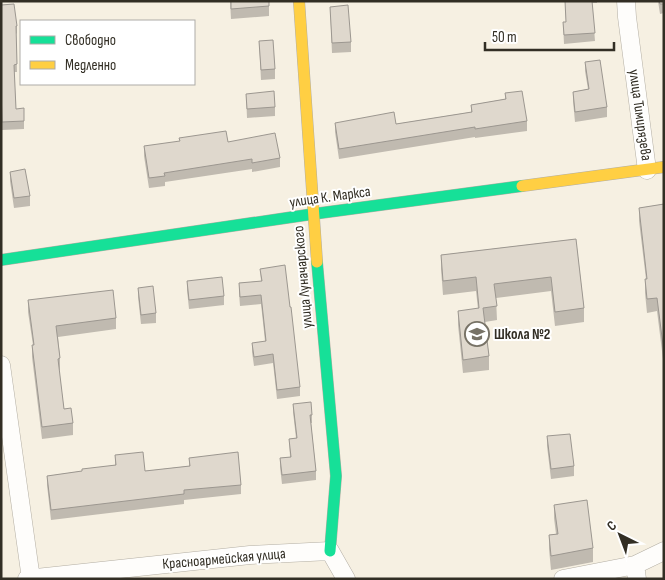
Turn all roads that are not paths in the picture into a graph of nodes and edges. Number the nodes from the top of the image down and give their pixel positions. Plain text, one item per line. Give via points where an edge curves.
1 (300, 1) edge
2 (626, 1) edge
3 (656, 168) edge
4 (313, 214) junction
5 (1, 260) edge
6 (1, 365) edge
7 (330, 551) junction
8 (664, 551) edge
9 (636, 572) edge
10 (31, 578) edge
11 (27, 579) edge
12 (346, 579) edge
13 (563, 579) edge

1 - 4 main road, улица Луначарского
2 - 3 street, улица Тимирязева
3 - 4 main road, улица К. Маркса
4 - 5 main road, улица К. Маркса
4 - 7 main road, улица Луначарского via 336,476
6 - 10 street
7 - 10 street, Красноармейская улица via 250,554
7 - 12 street
8 - 9 street
9 - 13 street
10 - 11 street, Красноармейская улица

